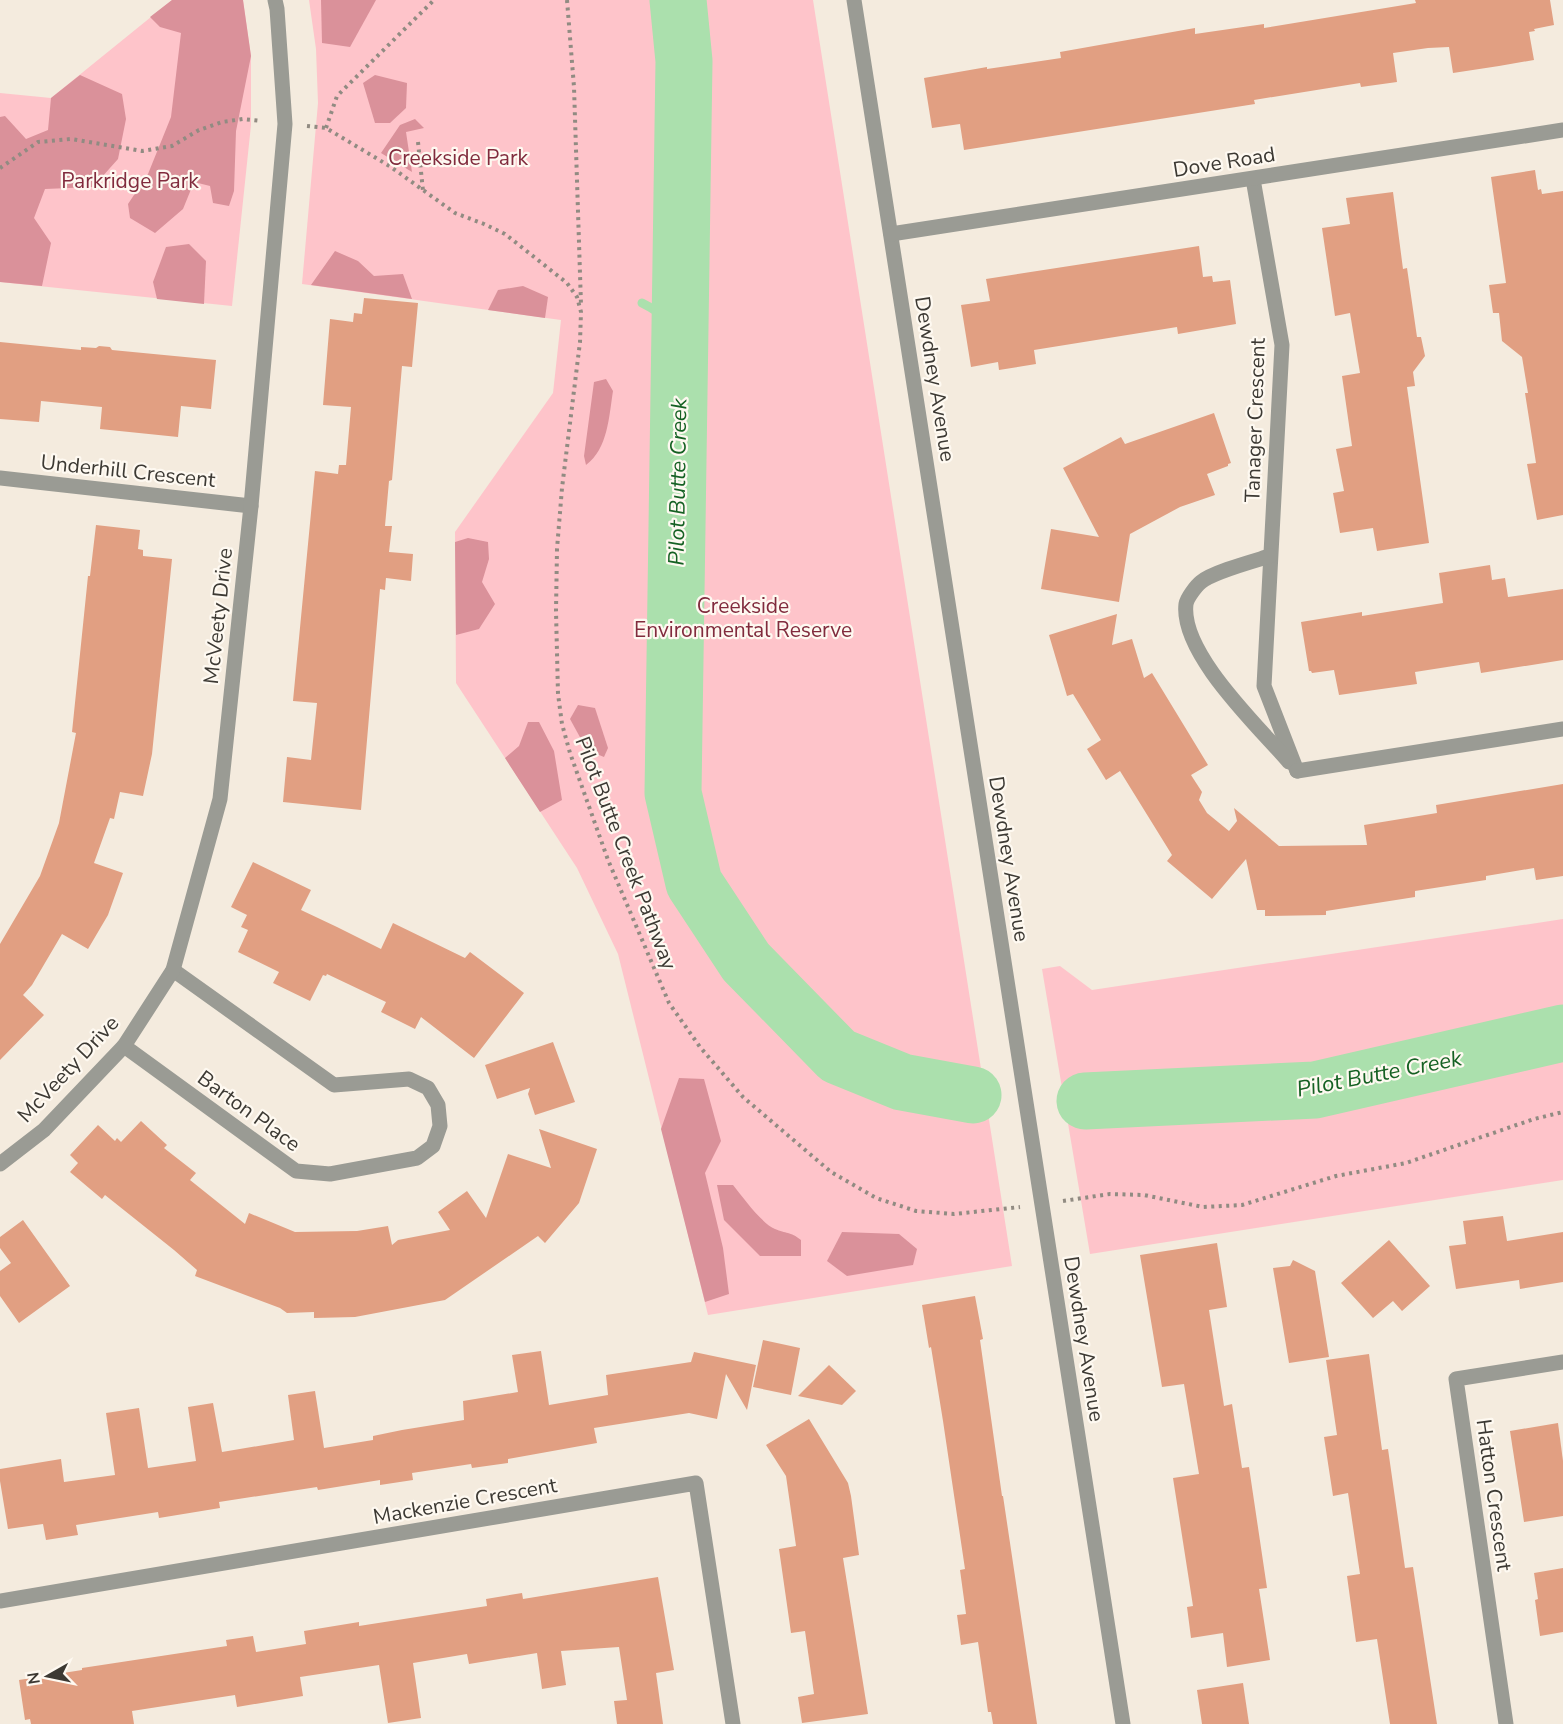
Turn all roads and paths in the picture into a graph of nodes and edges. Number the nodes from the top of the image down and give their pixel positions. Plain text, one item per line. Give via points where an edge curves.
1 (275, 0) edge
2 (435, 0) edge
3 (567, 0) edge
4 (854, 0) edge
5 (285, 124) junction
6 (326, 128) junction
7 (1563, 130) edge
8 (418, 142) dead end
9 (0, 168) edge
10 (1253, 179) junction
11 (423, 192) junction
12 (891, 234) junction
13 (581, 312) junction
14 (0, 478) edge
15 (251, 506) junction
16 (1270, 556) junction
17 (1563, 729) edge
18 (1297, 771) junction
19 (173, 970) junction
20 (124, 1046) junction
21 (1563, 1112) edge
22 (0, 1164) edge
23 (1042, 1204) junction
24 (1563, 1362) edge
25 (0, 1601) edge
26 (733, 1724) edge
27 (1123, 1724) edge
28 (1506, 1724) edge

1 - 5 street, McVeety Drive
2 - 6 path via 337,96
3 - 13 path via 574,87
4 - 12 street, Dewdney Avenue
5 - 6 path, Pilot Butte Creek Pathway
5 - 9 path, Pilot Butte Creek Pathway via 243,118 199,130 172,146 142,151 71,139 38,142
5 - 15 street, McVeety Drive
6 - 11 path, Pilot Butte Creek Pathway via 391,167
7 - 10 street, Dove Road
8 - 11 path
10 - 12 street, Dove Road
10 - 16 street, Tanager Crescent via 1282,345
11 - 13 path, Pilot Butte Creek Pathway via 455,213 505,234 567,283
12 - 23 street, Dewdney Avenue
13 - 23 path, Pilot Butte Creek Pathway via 557,549 558,694 570,753 608,860 669,1003 743,1097 831,1172 876,1198 916,1211 954,1214
14 - 15 street, Underhill Crescent
15 - 19 street, McVeety Drive via 220,799
16 - 18 street, Tanager Crescent via 1264,686
16 - 18 street via 1202,581 1186,601 1186,619 1203,661
17 - 18 street
19 - 20 street, McVeety Drive
19 - 20 street, Barton Place via 334,1085 409,1079 428,1088 438,1105 440,1126 433,1146 417,1158 330,1174 296,1171
20 - 22 street, McVeety Drive via 44,1130
21 - 23 path, Pilot Butte Creek Pathway via 1406,1163 1336,1176 1242,1205 1203,1208 1144,1195 1110,1194
23 - 27 street, Dewdney Avenue
24 - 28 street, Hatton Crescent via 1456,1379
25 - 26 street, Mackenzie Crescent via 696,1484

